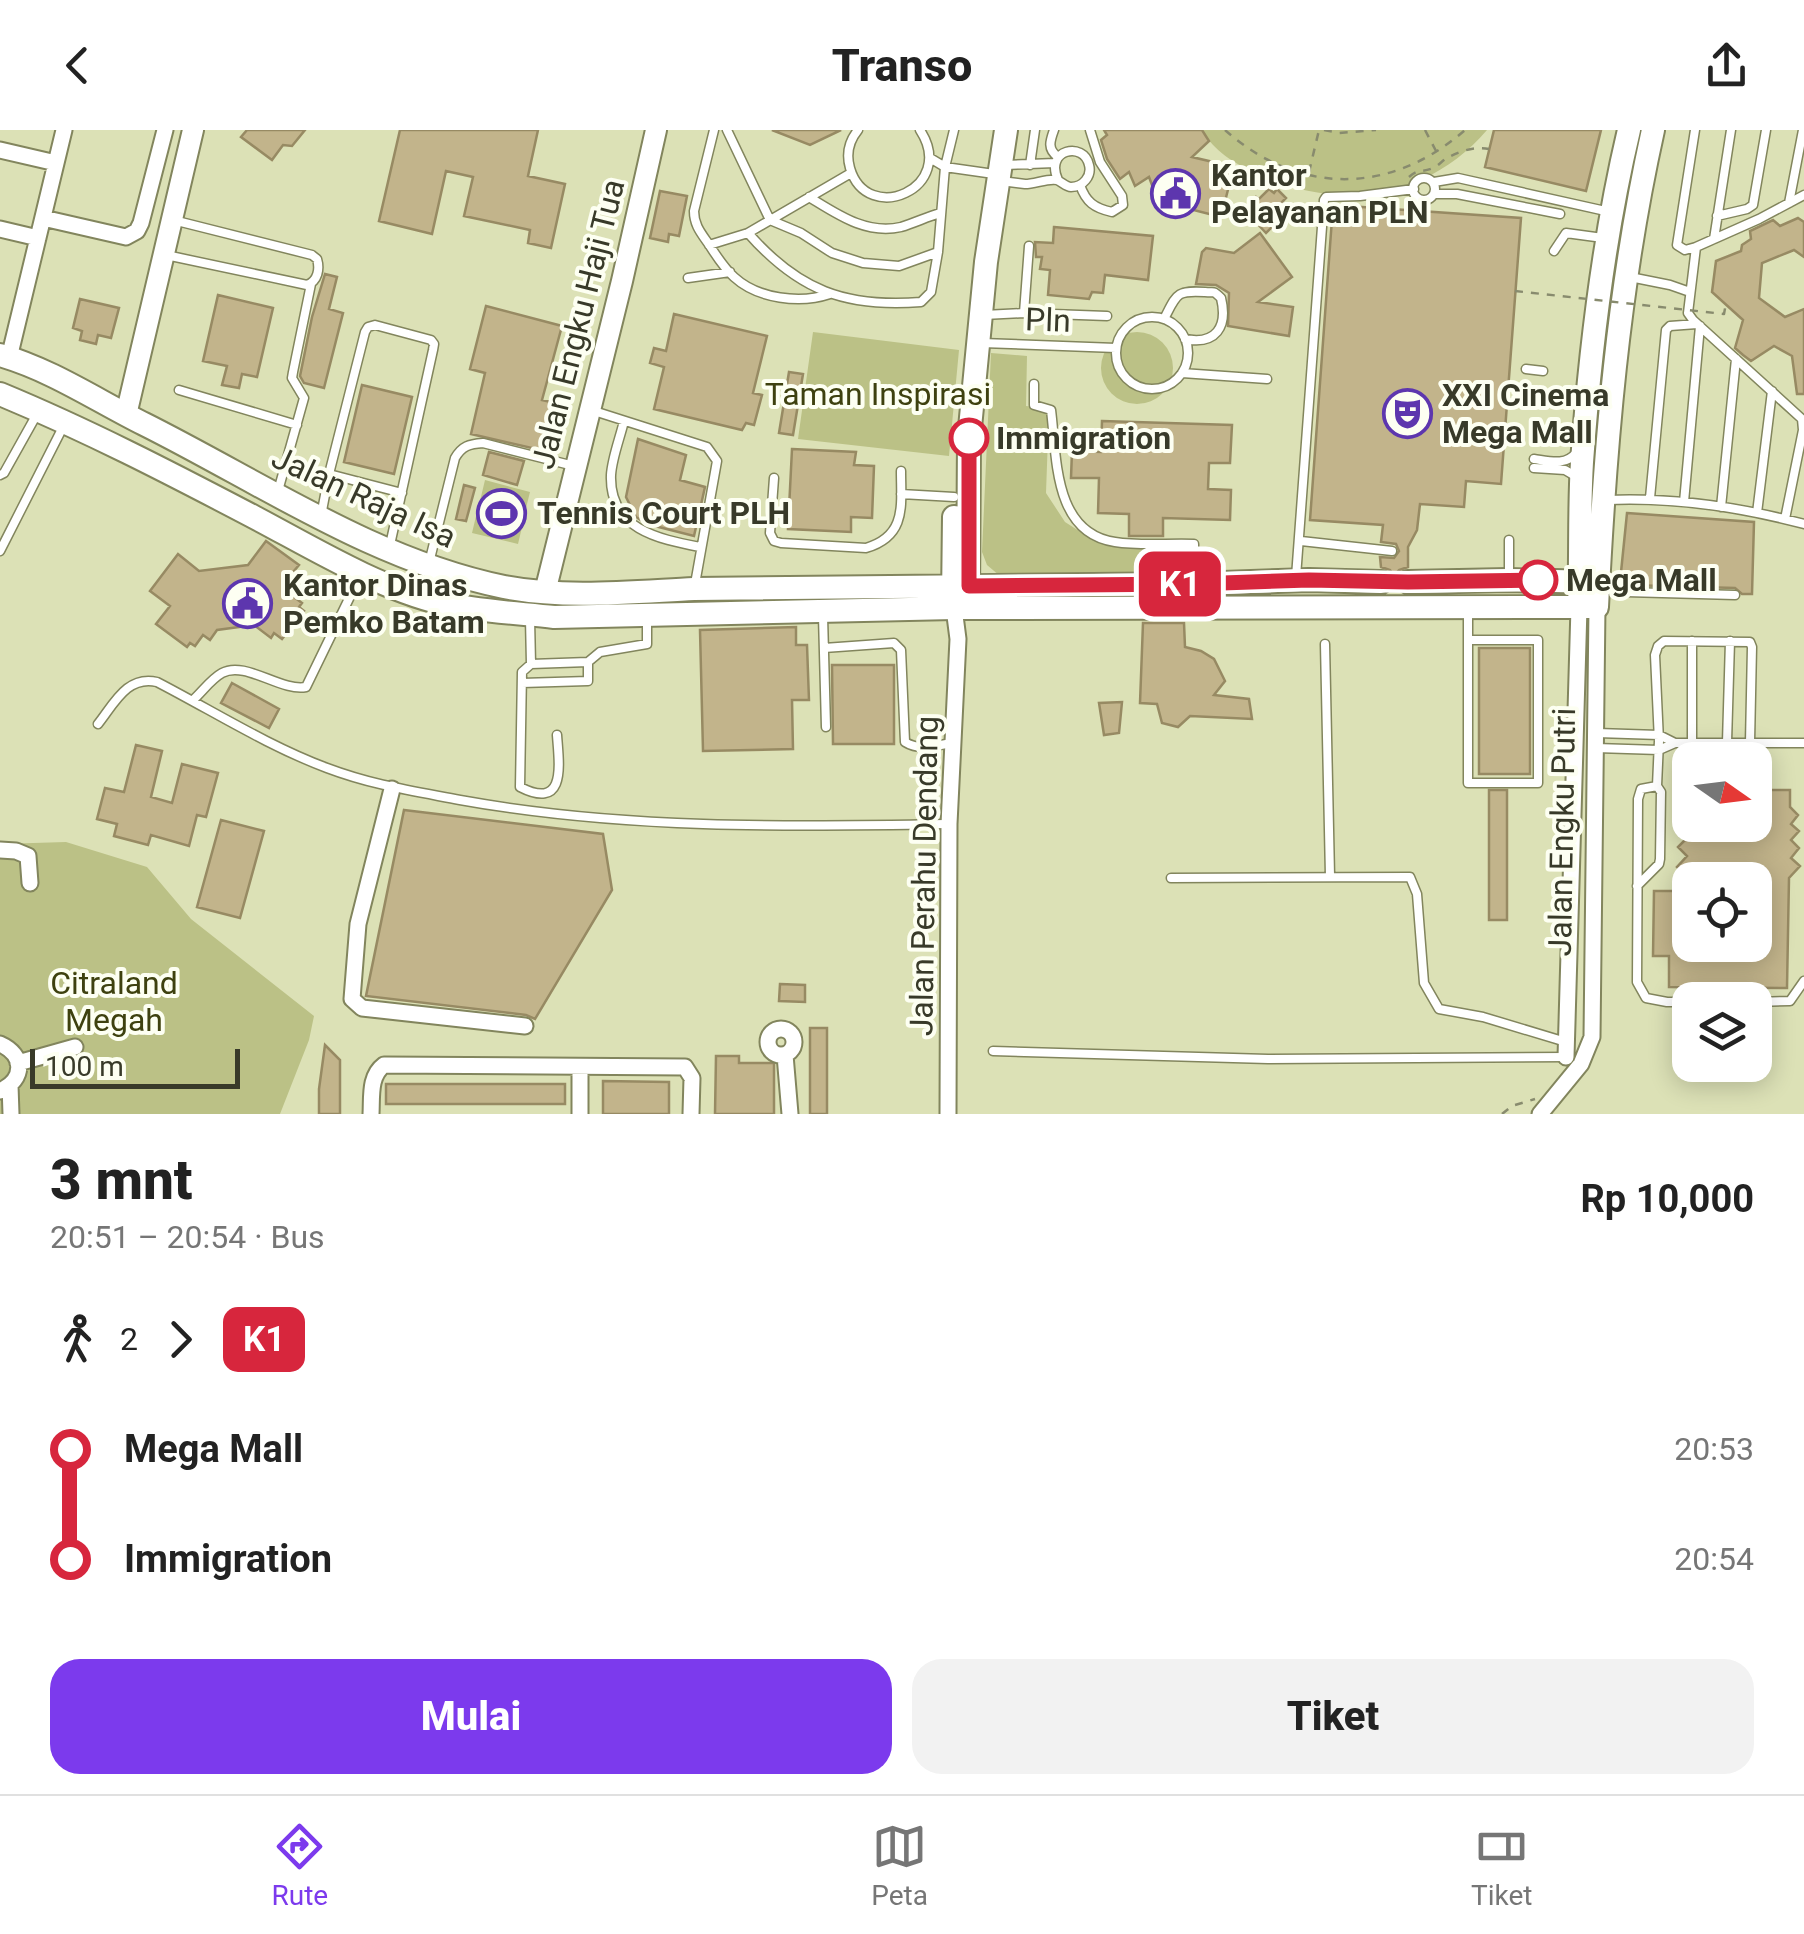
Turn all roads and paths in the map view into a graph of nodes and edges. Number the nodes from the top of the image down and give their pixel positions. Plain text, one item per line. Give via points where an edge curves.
1 (64, 130) edge
2 (165, 130) edge
3 (193, 130) edge
4 (656, 130) edge
5 (714, 130) edge
6 (727, 130) edge
7 (858, 130) edge
8 (920, 130) edge
9 (954, 130) edge
10 (992, 130) edge
11 (1006, 130) edge
12 (1035, 130) edge
13 (1054, 130) edge
14 (1090, 130) edge
15 (1225, 130) edge
16 (1322, 130) edge
17 (1376, 130) edge
18 (1425, 130) edge
19 (1465, 130) edge
20 (1630, 130) edge
21 (1653, 130) edge
22 (1695, 130) edge
23 (1731, 130) edge
24 (1766, 130) edge
25 (1803, 130) edge
26 (0, 150) edge
27 (1437, 152) junction
28 (930, 158) junction
29 (1056, 160) junction
30 (56, 163) junction
31 (1030, 165) junction
32 (945, 167) junction
33 (995, 173) junction
34 (851, 174) junction
35 (1308, 174) junction
36 (1058, 180) junction
37 (1434, 182) junction
38 (1080, 185) junction
39 (1414, 189) junction
40 (1434, 194) junction
41 (809, 196) junction
42 (1804, 196) edge
43 (1563, 201) junction
44 (1790, 203) junction
45 (1612, 212) junction
46 (940, 213) junction
47 (1560, 214) junction
48 (1718, 216) junction
49 (42, 218) junction
50 (174, 220) junction
51 (770, 220) junction
52 (0, 229) edge
53 (748, 233) junction
54 (1569, 233) junction
55 (38, 238) junction
56 (1607, 239) junction
57 (1714, 239) junction
58 (709, 246) junction
59 (1029, 246) dead end
60 (1696, 247) junction
61 (1554, 251) dead end
62 (938, 252) junction
63 (165, 255) junction
64 (730, 272) junction
65 (1626, 276) junction
66 (688, 278) dead end
67 (312, 284) junction
68 (1516, 291) dead end
69 (1690, 292) junction
70 (830, 294) junction
71 (1726, 304) dead end
72 (1024, 314) junction
73 (980, 315) junction
74 (1108, 316) dead end
75 (1164, 319) junction
76 (0, 322) edge
77 (1698, 325) junction
78 (17, 327) junction
79 (1185, 339) junction
80 (977, 343) junction
81 (1116, 348) junction
82 (4, 356) edge
83 (1736, 359) junction
84 (1526, 369) dead end
85 (1543, 370) dead end
86 (1182, 373) junction
87 (1267, 379) dead end
88 (1034, 384) dead end
89 (179, 390) dead end
90 (1772, 391) junction
91 (0, 394) edge
92 (590, 409) junction
93 (39, 410) junction
94 (126, 415) junction
95 (624, 420) junction
96 (66, 422) junction
97 (297, 424) junction
98 (1586, 435) junction
99 (574, 466) junction
100 (902, 471) dead end
101 (329, 474) junction
102 (0, 475) edge
103 (774, 478) dead end
104 (1582, 486) junction
105 (271, 493) junction
106 (402, 493) junction
107 (901, 494) junction
108 (1790, 494) junction
109 (954, 497) junction
110 (1804, 497) edge
111 (1650, 498) junction
112 (1602, 500) junction
113 (1684, 502) junction
114 (1720, 507) junction
115 (1758, 513) junction
116 (251, 516) junction
117 (321, 518) junction
118 (1785, 519) junction
119 (1804, 524) edge
120 (1509, 540) dead end
121 (1300, 541) junction
122 (700, 548) junction
123 (390, 550) junction
124 (0, 551) edge
125 (1392, 551) dead end
126 (428, 567) junction
127 (362, 572) junction
128 (1509, 580) junction
129 (1589, 581) junction
130 (1296, 582) junction
131 (1381, 582) dead end
132 (1408, 582) dead end
133 (1194, 584) junction
134 (694, 589) junction
135 (544, 592) junction
136 (1626, 592) junction
137 (1735, 595) dead end
138 (961, 597) junction
139 (1588, 607) junction
140 (1468, 608) junction
141 (824, 611) junction
142 (530, 614) junction
143 (647, 615) junction
144 (1468, 640) junction
145 (1692, 641) junction
146 (1730, 641) junction
147 (1325, 644) dead end
148 (824, 648) junction
149 (588, 662) junction
150 (530, 664) junction
151 (522, 683) junction
152 (192, 700) junction
153 (98, 724) dead end
154 (826, 727) dead end
155 (557, 735) dead end
156 (1659, 735) junction
157 (1596, 740) junction
158 (1672, 742) edge
159 (1692, 742) edge
160 (1726, 742) edge
161 (1750, 742) edge
162 (1772, 742) edge
163 (953, 743) junction
164 (1804, 743) edge
165 (1672, 745) edge
166 (1659, 750) junction
167 (1657, 786) junction
168 (392, 788) junction
169 (949, 824) junction
170 (0, 850) edge
171 (1330, 876) junction
172 (1171, 878) dead end
173 (30, 884) dead end
174 (1637, 886) junction
175 (1804, 981) edge
176 (1672, 1002) edge
177 (1772, 1002) edge
178 (525, 1026) dead end
179 (1, 1041) edge
180 (75, 1046) dead end
181 (1566, 1049) junction
182 (992, 1051) dead end
183 (785, 1054) dead end
184 (1585, 1056) junction
185 (18, 1063) junction
186 (580, 1068) junction
187 (5, 1088) edge
188 (1552, 1098) junction
189 (11, 1114) edge
190 (371, 1114) edge
191 (580, 1114) edge
192 (691, 1114) edge
193 (790, 1114) edge
194 (948, 1114) edge
195 (1502, 1114) edge
196 (1540, 1114) edge

1 - 30 street
2 - 49 street via 137,231 126,236
3 - 50 street
4 - 92 street, Jalan Engku Haji Tua
5 - 58 lane via 694,211
6 - 51 lane
7 - 34 lane via 849,148
8 - 28 lane
9 - 32 lane
10 - 33 main road
11 - 33 main road
12 - 31 lane
13 - 29 lane via 1049,142
14 - 38 lane via 1122,206 1109,212 1092,205
15 - 35 path via 1250,150
16 - 17 path
16 - 35 path
18 - 27 path
19 - 27 path
20 - 45 main road
21 - 65 main road
22 - 60 lane via 1677,245
23 - 48 lane
24 - 48 lane via 1753,205
25 - 44 lane
26 - 30 street
27 - 35 path via 1375,177
28 - 32 lane
28 - 34 lane via 920,184 896,197 869,193
29 - 31 lane
29 - 36 lane
29 - 38 lane via 1068,151 1084,156 1090,171
30 - 49 street
31 - 33 lane
32 - 33 lane
32 - 46 lane
33 - 36 lane via 1023,184
33 - 73 main road
33 - 109 main road via 968,296
34 - 41 lane
36 - 38 lane
37 - 39 lane via 1421,178
37 - 40 lane
37 - 43 lane via 1458,178
39 - 40 lane via 1422,199
39 - 121 lane via 1323,201
40 - 47 lane
41 - 46 lane via 868,228 898,228
41 - 51 lane
42 - 44 lane
43 - 45 lane
43 - 47 lane
44 - 57 lane
45 - 56 main road
46 - 62 lane
47 - 54 lane
48 - 57 lane
49 - 55 street
50 - 63 street
50 - 67 lane via 312,256 320,269
51 - 53 lane
51 - 62 lane via 863,263 898,266
52 - 55 street
53 - 58 lane
53 - 70 lane via 784,269
54 - 56 lane
54 - 61 lane
55 - 78 street
56 - 98 main road
57 - 60 lane
58 - 64 lane
59 - 72 lane
60 - 69 lane
62 - 70 lane via 931,293 920,302 871,304
63 - 67 lane
63 - 94 street
64 - 66 lane
64 - 70 lane via 768,294 802,300
65 - 69 lane
65 - 112 main road
67 - 97 lane via 292,378 304,398
68 - 71 path, bridge via 1724,314
69 - 77 lane via 1688,314
72 - 73 lane
72 - 74 lane
73 - 80 main road
75 - 79 lane
75 - 79 lane via 1186,290 1215,292 1223,307 1218,330 1199,341
75 - 81 lane via 1136,320
76 - 78 street
77 - 83 lane
77 - 111 lane via 1668,328
77 - 113 lane
78 - 82 street
79 - 86 lane
80 - 81 lane, Pln
80 - 138 main road
81 - 86 lane via 1121,371 1139,386 1163,387
82 - 94 main road, Jalan Raja Isa
83 - 90 lane
83 - 114 lane
84 - 85 lane
86 - 87 lane
88 - 133 lane via 1034,405 1051,410 1062,493 1074,519 1112,542 1194,544
89 - 97 lane
90 - 108 lane via 1803,424
90 - 115 lane
91 - 93 main road, Jalan Raja Isa
92 - 95 lane
92 - 99 street, Jalan Engku Haji Tua
93 - 96 main road, Jalan Raja Isa
93 - 102 lane
94 - 105 main road, Jalan Raja Isa
95 - 122 lane via 611,476 616,504 630,525
95 - 122 lane via 712,452 716,461
96 - 116 main road, Jalan Raja Isa
96 - 124 lane
97 - 105 lane
98 - 104 main road
98 - 104 lane via 1567,461 1534,463 1569,472
99 - 126 lane via 483,443 461,448
99 - 135 street, Jalan Engku Haji Tua
100 - 107 lane
101 - 106 lane
101 - 106 lane via 368,327 431,340
101 - 117 lane
103 - 107 lane via 770,533 781,544 874,546 896,527
104 - 129 main road
105 - 116 main road
105 - 117 main road, Jalan Raja Isa
106 - 123 lane
107 - 109 lane
108 - 110 lane
108 - 118 lane
109 - 138 main road
111 - 112 lane
111 - 113 lane
112 - 129 main road
113 - 114 lane
114 - 115 lane
115 - 118 lane
116 - 127 main road, Jalan Raja Isa
117 - 123 main road, Jalan Raja Isa
118 - 119 lane
120 - 128 lane
121 - 125 lane
121 - 130 lane
122 - 134 lane
123 - 126 main road, Jalan Raja Isa
126 - 135 main road, Jalan Raja Isa
127 - 142 main road, Jalan Raja Isa via 438,602
127 - 152 lane via 306,687 236,670 222,673
128 - 129 main road
128 - 132 main road
129 - 136 lane
129 - 139 main road
130 - 131 main road
130 - 133 main road
133 - 138 main road
134 - 135 main road, Jalan Raja Isa
134 - 138 main road, Jalan Raja Isa
136 - 137 lane
136 - 139 lane
138 - 140 main road
138 - 141 main road, Jalan Raja Isa
138 - 163 street, Jalan Perahu Dendang
139 - 140 main road
139 - 157 street, Jalan Engku Putri
139 - 181 street
140 - 144 lane
141 - 143 main road, Jalan Raja Isa
141 - 148 lane
142 - 143 main road, Jalan Raja Isa
142 - 150 lane
143 - 149 lane via 647,644 600,652
144 - 144 lane via 1468,783 1538,783 1538,640
145 - 146 lane
145 - 156 lane via 1658,646
145 - 159 lane
146 - 160 lane
146 - 161 lane via 1752,644
147 - 171 lane
148 - 154 lane
148 - 163 lane via 894,643 901,650 904,742
149 - 150 lane
149 - 151 lane via 588,681
150 - 151 lane
151 - 155 lane via 520,787 536,794 558,783
152 - 153 lane via 139,680
152 - 168 lane via 325,767
156 - 157 lane
156 - 158 lane
156 - 166 lane
157 - 166 lane
157 - 184 street, Jalan Engku Putri via 1593,1025
162 - 164 lane
163 - 169 street, Jalan Perahu Dendang
165 - 166 lane
166 - 167 lane
167 - 174 lane via 1662,853
167 - 174 lane via 1638,794
168 - 169 lane via 604,818
168 - 178 street via 358,924 352,999 362,1008
169 - 194 street, Jalan Perahu Dendang
170 - 173 street via 28,856
171 - 172 lane
171 - 181 lane via 1410,877 1424,983 1440,1009 1484,1017
174 - 176 lane via 1637,982 1646,998
175 - 177 lane via 1790,1002
179 - 185 street
180 - 185 street
181 - 182 lane via 1268,1059
181 - 184 lane
183 - 193 street
184 - 188 street
185 - 187 street
186 - 190 street via 384,1065 374,1077
186 - 191 street
186 - 192 street via 686,1067
187 - 189 street
188 - 195 path via 1529,1099
188 - 196 street

